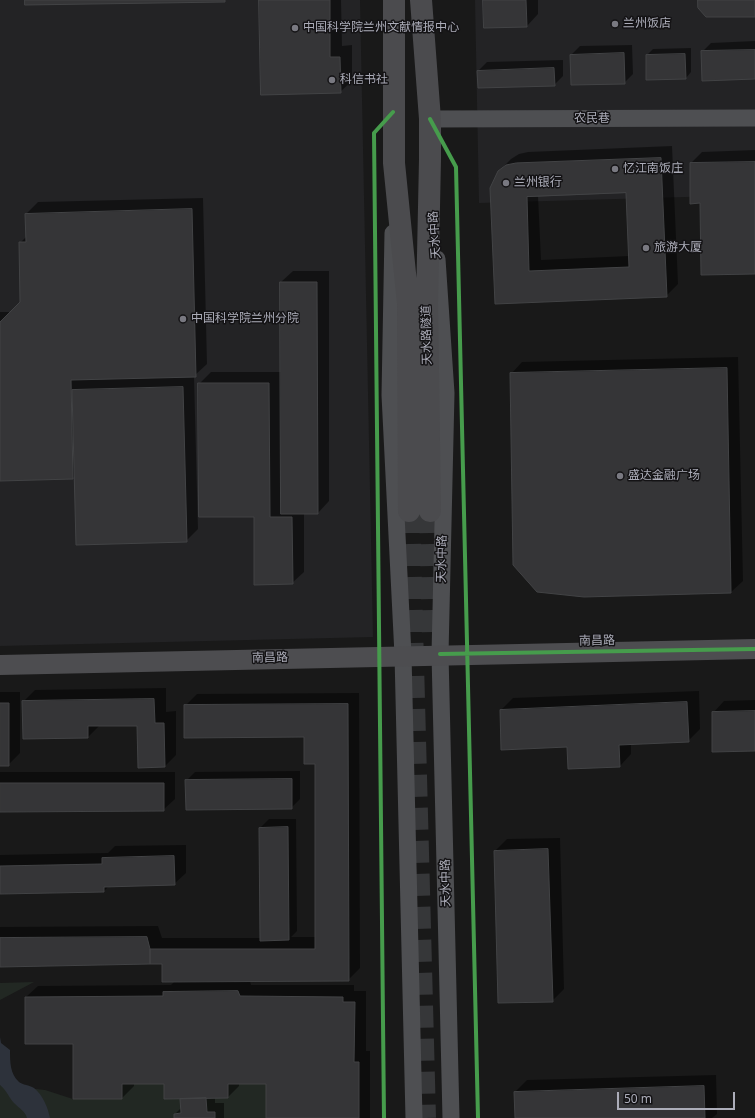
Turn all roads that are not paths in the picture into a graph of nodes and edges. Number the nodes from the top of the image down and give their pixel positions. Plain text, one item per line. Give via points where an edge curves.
1 (394, 0) edge
2 (421, 0) edge
3 (755, 118) edge
4 (430, 119) junction
5 (430, 159) junction
6 (394, 163) junction
7 (409, 511) tunnel mouth
8 (430, 511) tunnel mouth
9 (755, 649) edge
10 (440, 654) junction
11 (403, 655) junction
12 (0, 665) edge
13 (414, 1118) edge
14 (451, 1118) edge

1 - 6 main road
2 - 4 main road, 天水中路
3 - 4 street, 农民巷
4 - 5 main road, 天水中路
5 - 8 main road, 天水路隧道 via 427,303
5 - 10 street, 天水中路 via 446,393
6 - 7 main road, 天水路隧道 via 408,303
6 - 11 street via 390,395
9 - 10 main road, 南昌路
10 - 11 main road, 南昌路
10 - 14 street, 天水中路
11 - 12 main road, 南昌路
11 - 13 street

